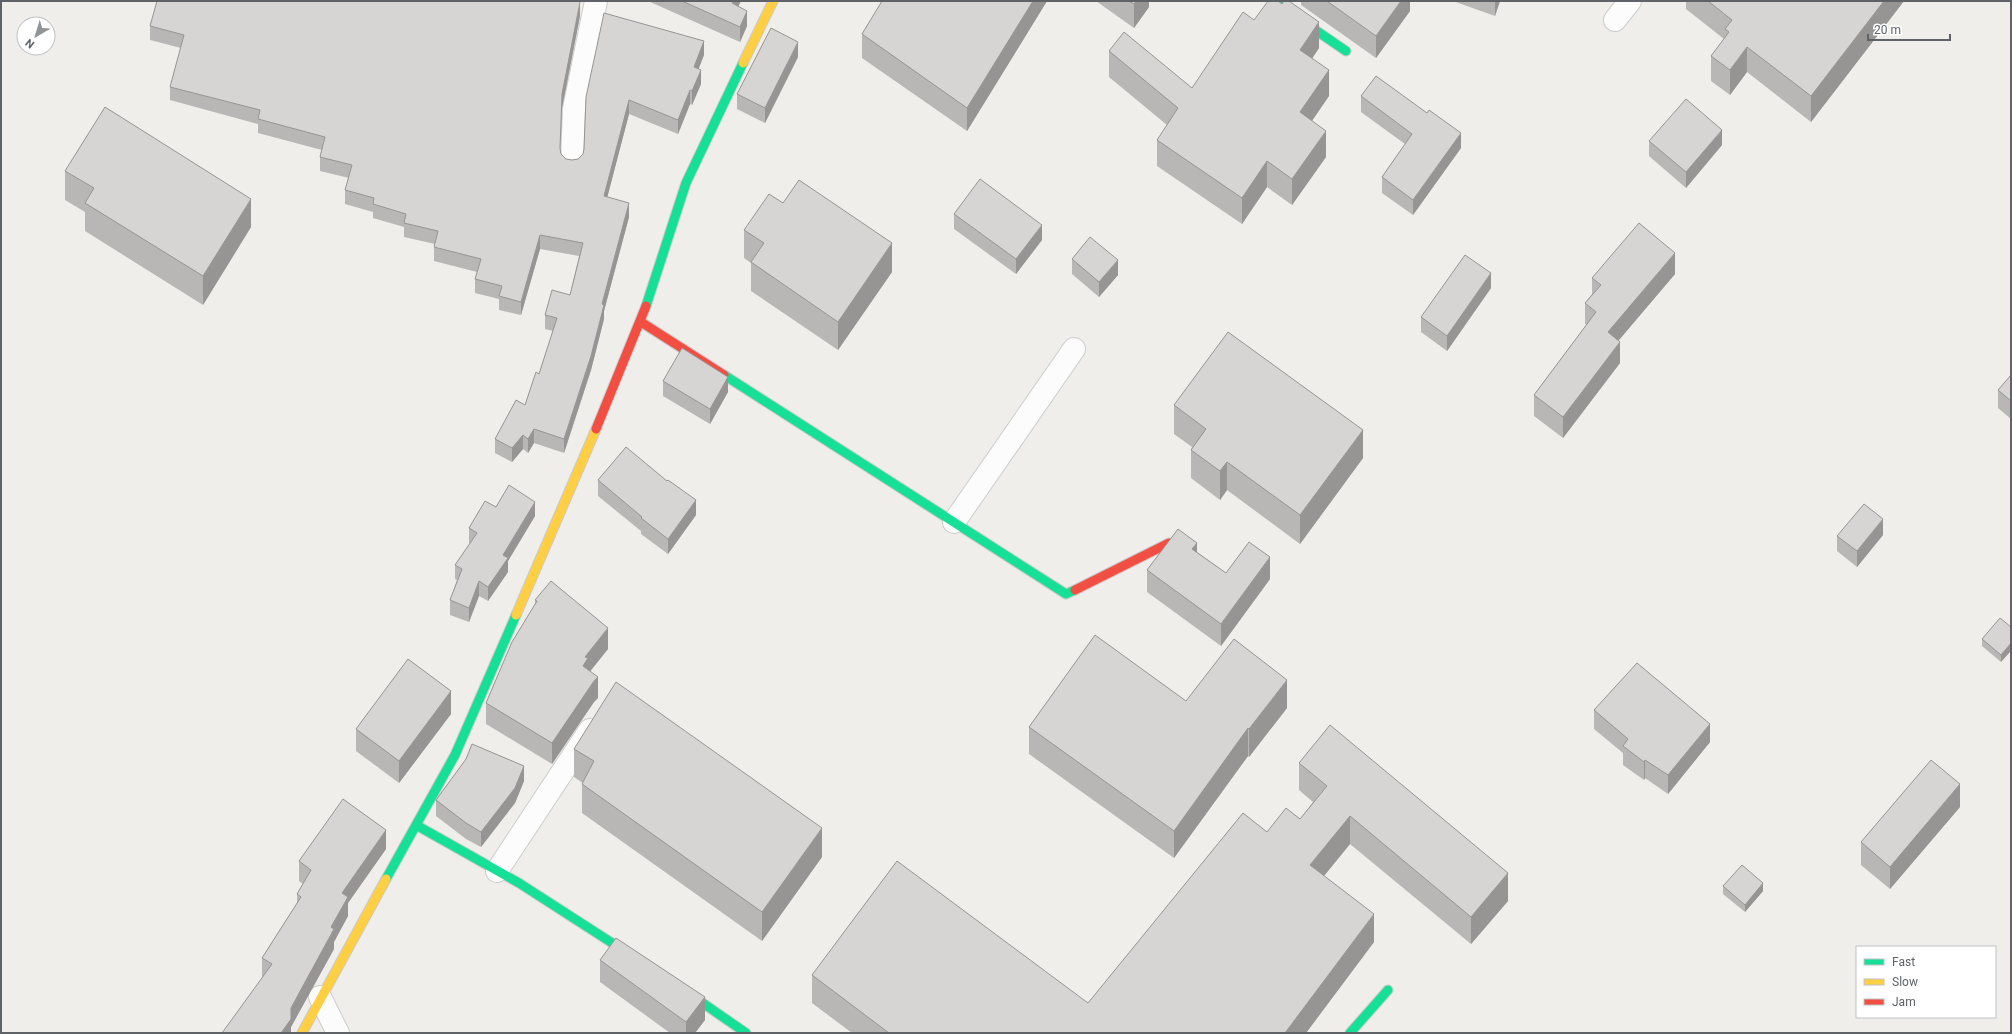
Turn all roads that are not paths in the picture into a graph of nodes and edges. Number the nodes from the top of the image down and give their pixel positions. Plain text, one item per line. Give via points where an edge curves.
1 (596, 1) edge
2 (773, 1) edge
3 (1273, 1) edge
4 (1630, 1) edge
5 (1615, 20) dead end
6 (1346, 51) dead end
7 (572, 162) edge
8 (641, 322) junction
9 (1074, 349) dead end
10 (954, 522) junction
11 (1169, 543) edge
12 (600, 715) edge
13 (416, 825) junction
14 (497, 871) junction
15 (645, 964) edge
16 (672, 981) edge
17 (1388, 990) dead end
18 (320, 997) junction
19 (302, 1033) edge
20 (338, 1033) edge
21 (746, 1033) edge
22 (1350, 1033) edge

1 - 7 street via 574,109
2 - 8 street via 686,183
3 - 6 street
4 - 5 street
8 - 10 street
8 - 13 street via 455,755
9 - 10 street
10 - 11 street via 1066,594
12 - 14 street
13 - 14 street
13 - 18 street
14 - 15 street
16 - 21 street
17 - 22 street
18 - 19 street
18 - 20 street

